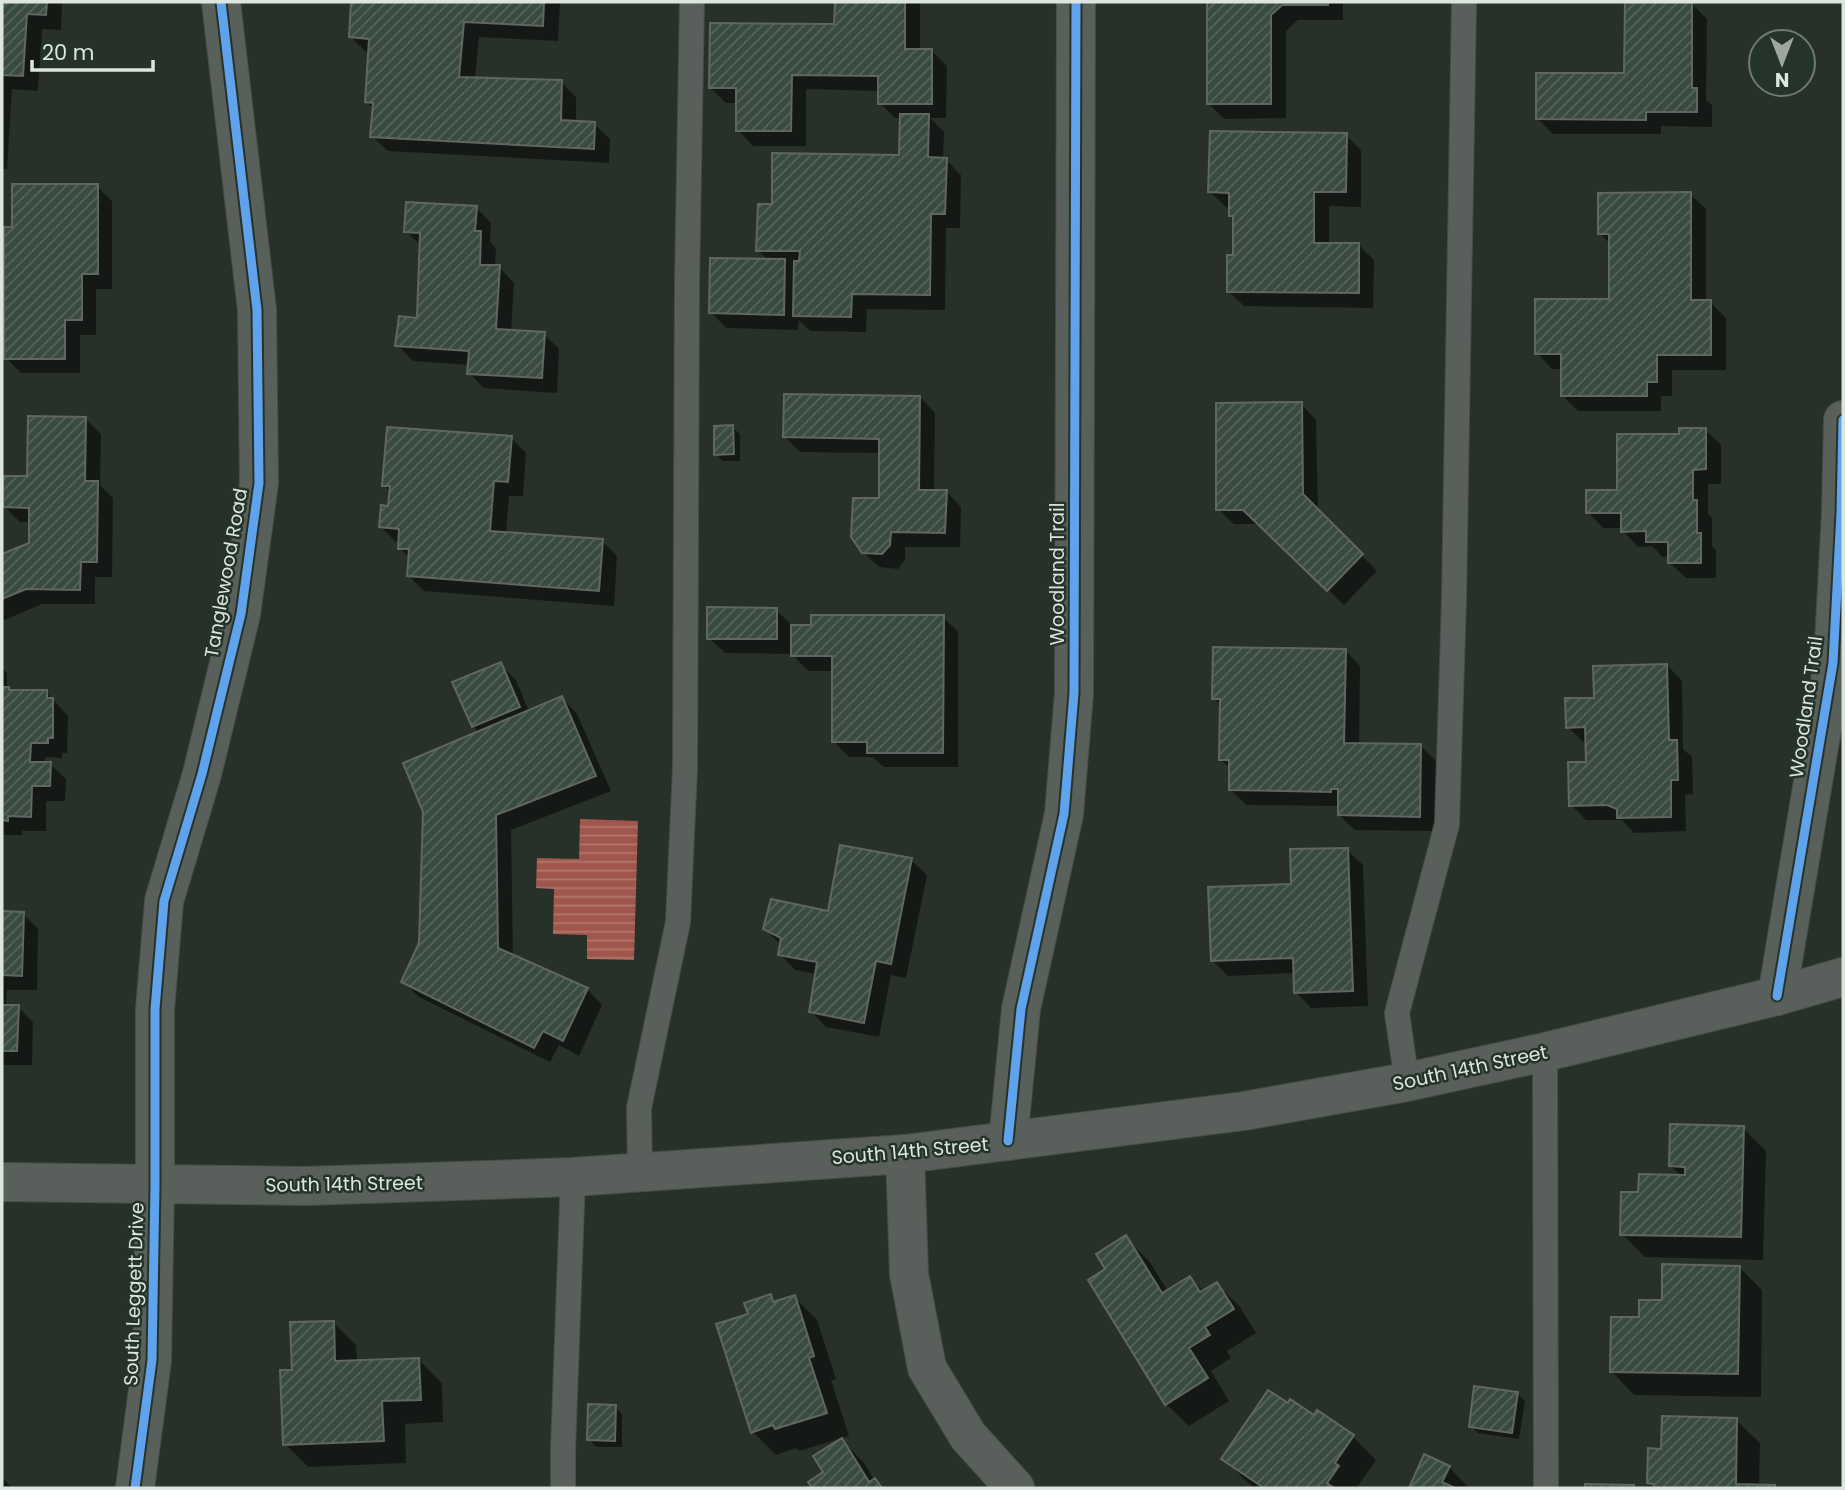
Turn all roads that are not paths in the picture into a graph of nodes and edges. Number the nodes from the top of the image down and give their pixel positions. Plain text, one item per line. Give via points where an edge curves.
1 (221, 2) edge
2 (692, 2) edge
3 (1076, 2) edge
4 (1464, 2) edge
5 (1843, 420) edge
6 (1843, 977) edge
7 (1777, 996) junction
8 (1545, 1052) junction
9 (1407, 1082) junction
10 (1008, 1142) junction
11 (905, 1154) junction
12 (640, 1172) junction
13 (573, 1177) junction
14 (2, 1182) edge
15 (155, 1185) junction
16 (135, 1488) edge
17 (564, 1488) edge
18 (1015, 1488) edge
19 (1546, 1488) edge

1 - 15 street, Tanglewood Road via 257,310 259,483 241,614 202,774 164,901 155,1009
2 - 12 lane via 683,810 678,922 639,1108
3 - 10 street, Woodland Trail via 1074,693 1064,814 1021,1009
4 - 9 lane via 1447,824 1397,1013
5 - 7 street, Woodland Trail via 1833,663
6 - 7 street, South 14th Street
7 - 8 street, South 14th Street
8 - 9 street, South 14th Street
8 - 19 lane
9 - 10 street, South 14th Street via 1244,1111
10 - 11 street, South 14th Street
11 - 12 street, South 14th Street
11 - 18 street via 909,1274 927,1368 968,1436
12 - 13 street, South 14th Street
13 - 15 street, South 14th Street via 305,1186
13 - 17 lane
14 - 15 street, South 14th Street
15 - 16 street, South Leggett Drive via 152,1360

